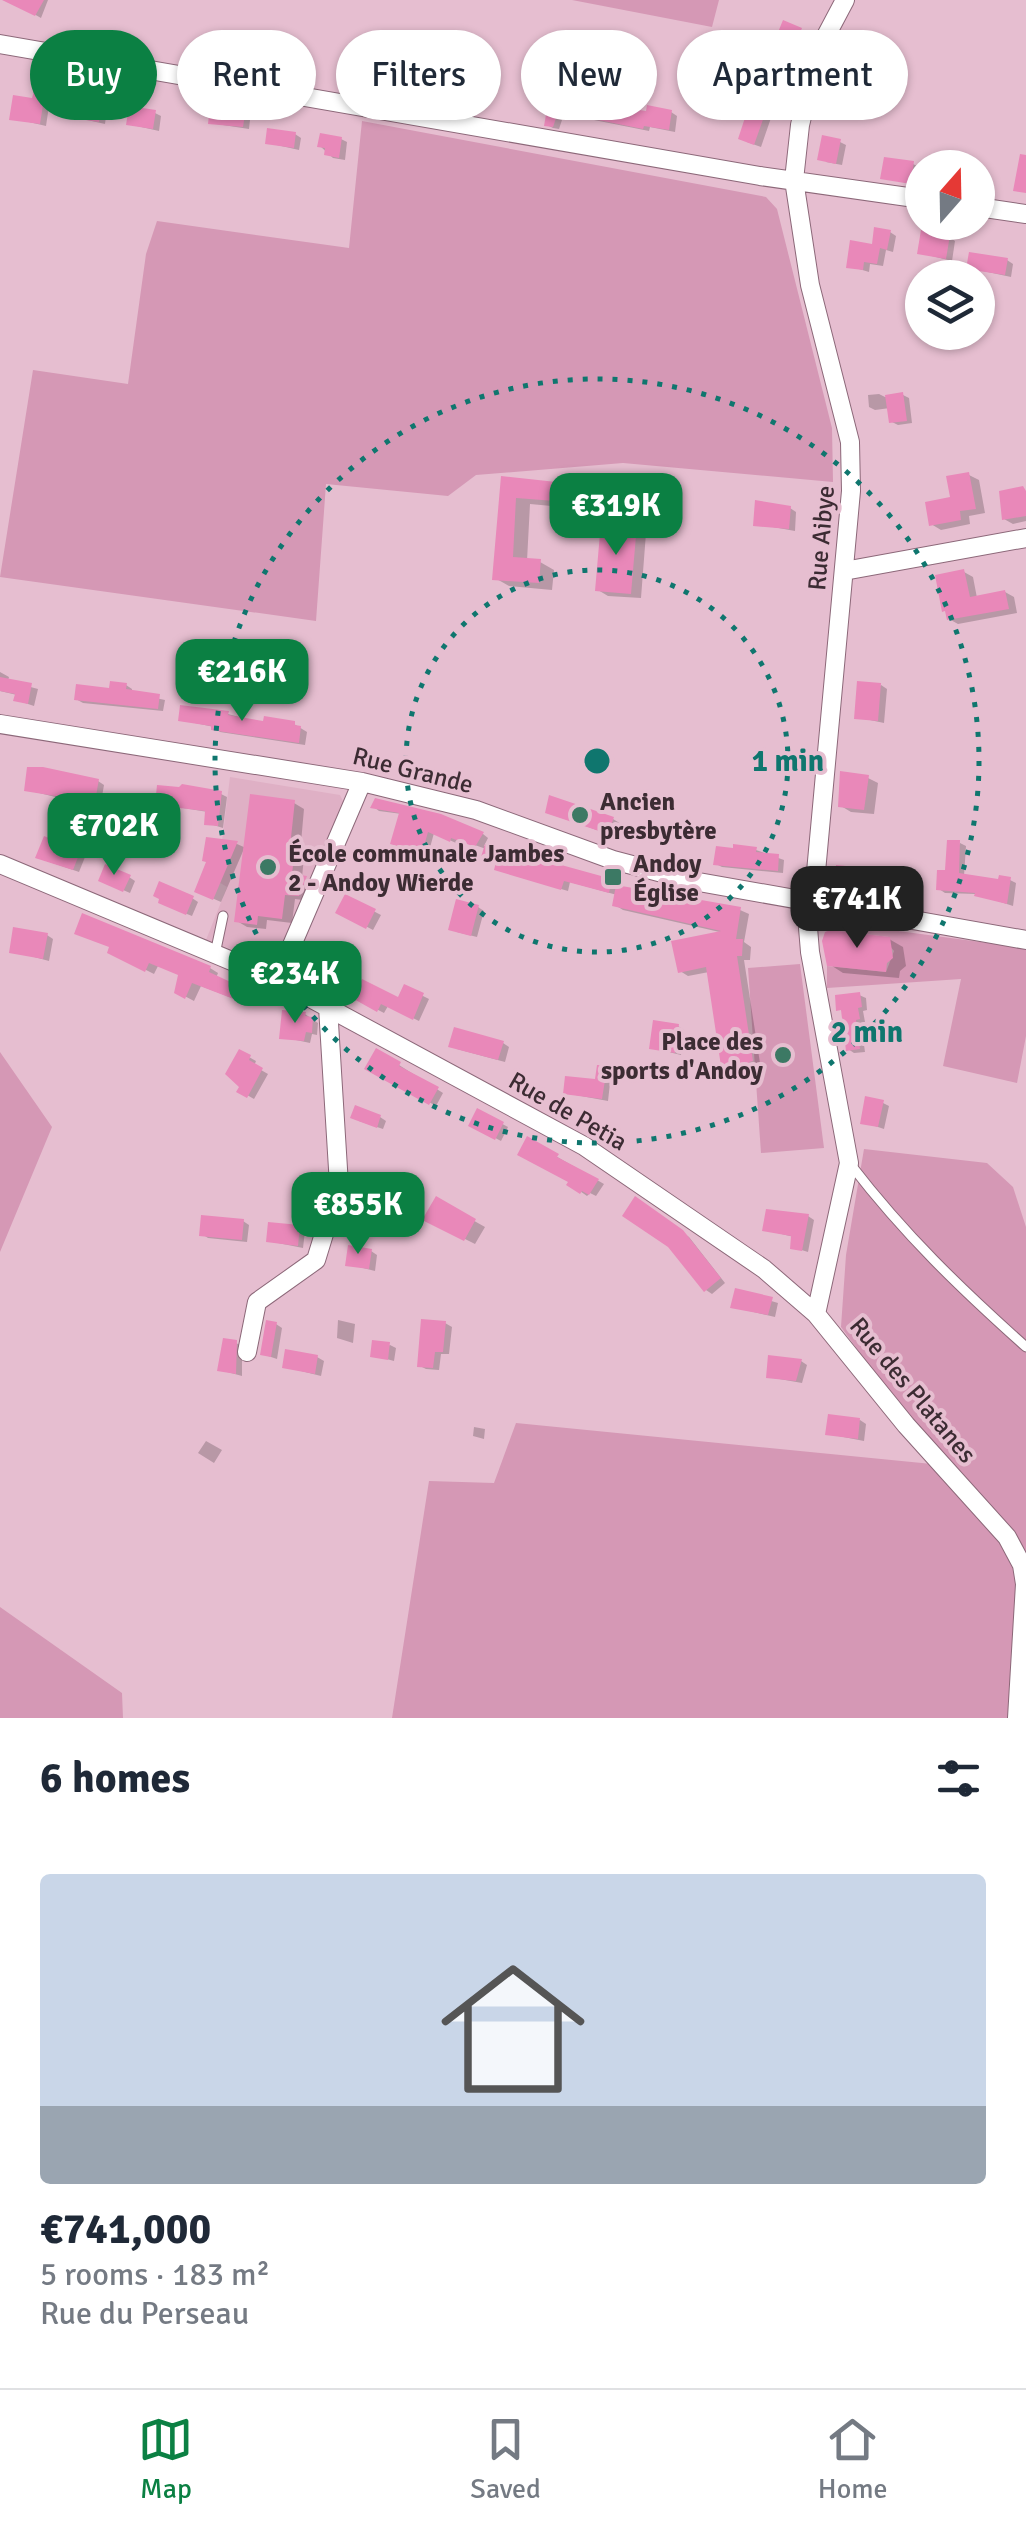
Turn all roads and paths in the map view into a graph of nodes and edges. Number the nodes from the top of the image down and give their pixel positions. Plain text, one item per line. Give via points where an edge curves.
1 (845, 0) edge
2 (0, 44) edge
3 (794, 180) junction
4 (905, 196) edge
5 (995, 209) edge
6 (1026, 214) edge
7 (1026, 538) edge
8 (844, 571) junction
9 (0, 724) edge
10 (362, 782) junction
11 (0, 864) edge
12 (806, 903) junction
13 (223, 916) dead end
14 (1026, 940) edge
15 (214, 954) junction
16 (277, 980) junction
17 (328, 1007) junction
18 (849, 1163) junction
19 (816, 1314) junction
20 (1026, 1347) edge
21 (248, 1352) dead end
22 (1018, 1718) edge

1 - 3 street, Rue Aibye via 818,51
2 - 3 street
3 - 4 street
3 - 8 street, Rue Aibye via 810,285 850,442
5 - 6 street
7 - 8 street
8 - 12 street, Rue Aibye via 816,872
9 - 10 street, Rue Grande
10 - 12 street, Rue Grande via 476,810 614,860
10 - 16 street
11 - 15 street, Rue de Petia
12 - 14 street, Rue Grande
12 - 18 street, Rue des Platanes
13 - 15 lane
15 - 16 street, Rue de Petia
16 - 17 street, Rue de Petia
17 - 19 street, Rue de Petia via 584,1146 764,1269
17 - 21 street via 338,1185 316,1260 257,1302
18 - 19 street, Rue des Platanes
18 - 20 lane via 898,1226
19 - 22 street, Rue des Platanes via 1007,1537 1022,1565

